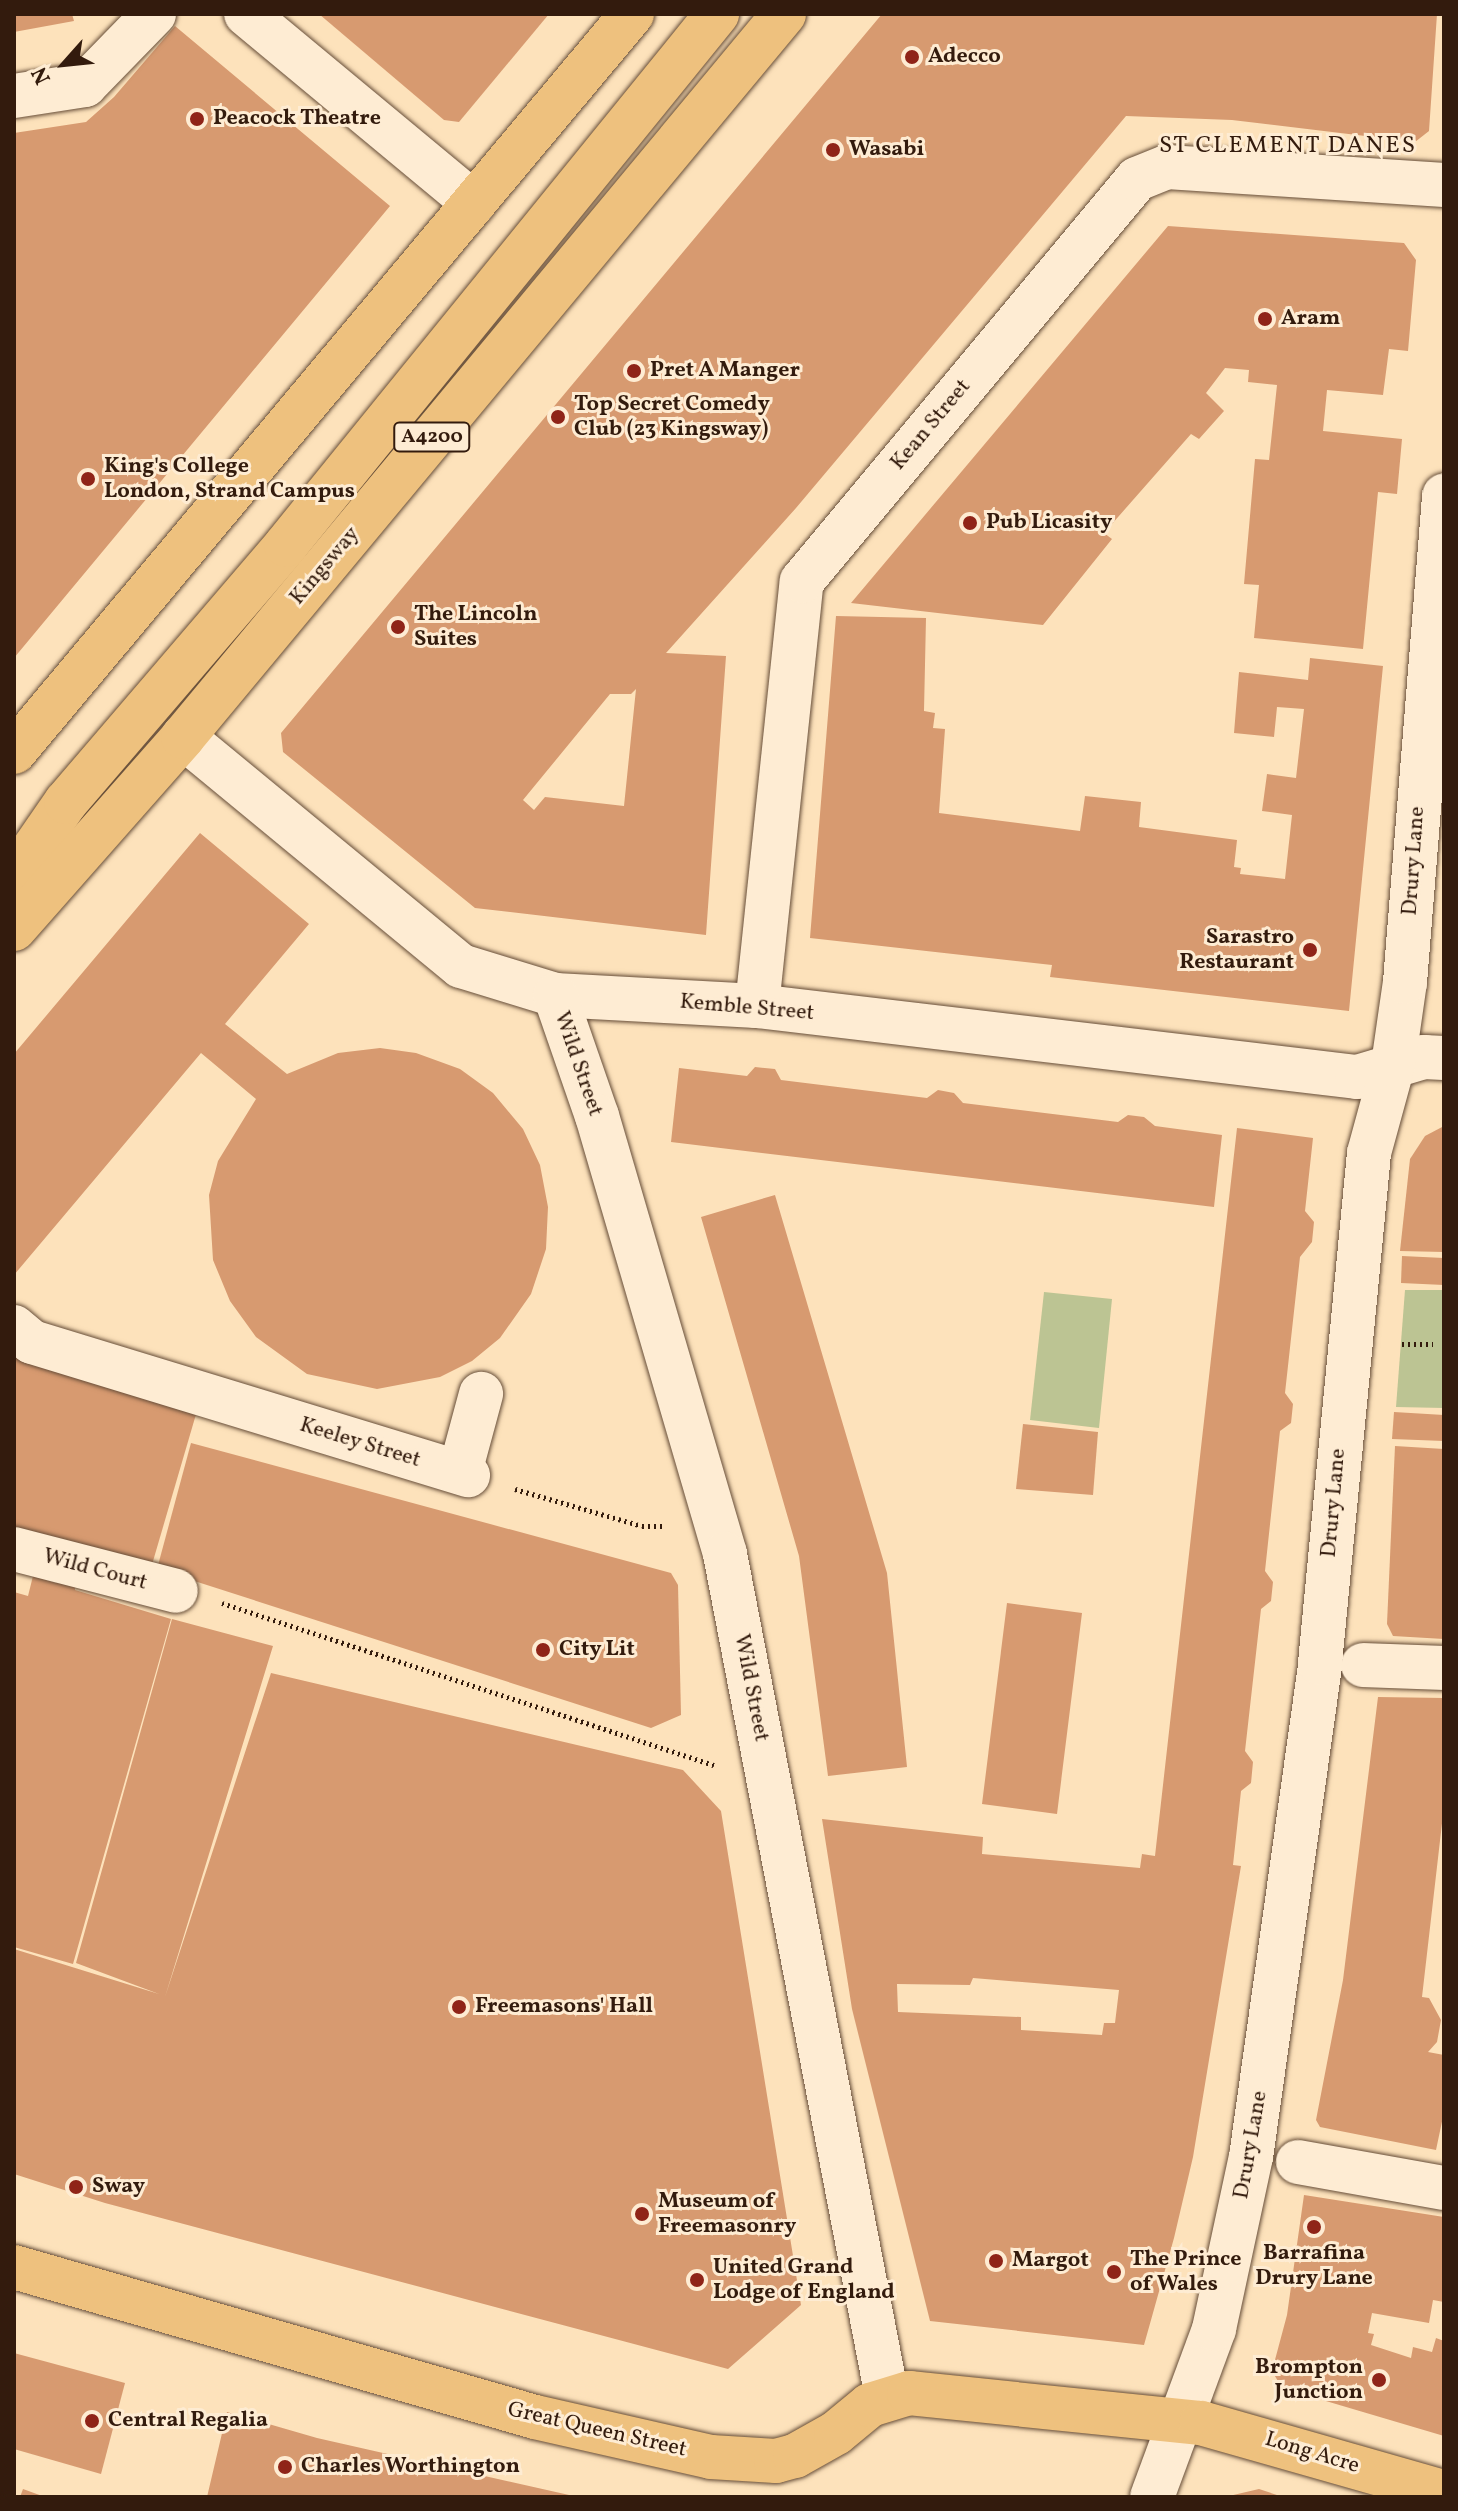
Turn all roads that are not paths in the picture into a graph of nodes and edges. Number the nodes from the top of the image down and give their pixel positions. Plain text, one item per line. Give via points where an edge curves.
1 (154, 14) edge
2 (246, 14) edge
3 (632, 14) edge
4 (717, 14) edge
5 (784, 14) edge
6 (14, 96) edge
7 (1444, 185) edge
8 (474, 203) junction
9 (1444, 496) edge
10 (183, 737) junction
11 (14, 752) edge
12 (14, 877) edge
13 (14, 929) edge
14 (555, 995) junction
15 (757, 1006) junction
16 (1444, 1058) edge
17 (1393, 1065) junction
18 (14, 1327) edge
19 (481, 1394) dead end
20 (14, 1549) edge
21 (176, 1591) dead end
22 (1363, 1665) dead end
23 (1444, 1668) edge
24 (1298, 2162) dead end
25 (1444, 2188) edge
26 (14, 2267) edge
27 (887, 2397) junction
28 (1179, 2423) junction
29 (1444, 2492) edge
30 (1152, 2497) edge

1 - 6 street via 85,85
2 - 8 street
3 - 8 main road
4 - 12 main road, Kingsway / A4200 via 286,545 66,802
5 - 10 main road, Kingsway / A4200
7 - 15 street, Kean Street via 1167,167 1137,179 802,581
8 - 11 main road
9 - 17 street, Drury Lane via 1405,982
10 - 13 main road, Kingsway / A4200
10 - 14 street, Kemble Street via 461,966
14 - 15 street, Kemble Street
14 - 27 street, Wild Street via 597,1116 714,1514
15 - 17 street, Kemble Street via 1343,1076
16 - 17 street, Kemble Street
17 - 28 street, Drury Lane via 1369,1153 1320,1663 1251,2157 1214,2329
18 - 19 street, Keeley Street via 32,1342 464,1474
20 - 21 street, Wild Court
22 - 23 street
24 - 25 street
26 - 27 main road, Great Queen Street via 535,2417 711,2457 776,2461 795,2456
27 - 28 main road, Great Queen Street via 909,2393
28 - 29 main road, Long Acre via 1243,2432
28 - 30 street, Drury Lane

